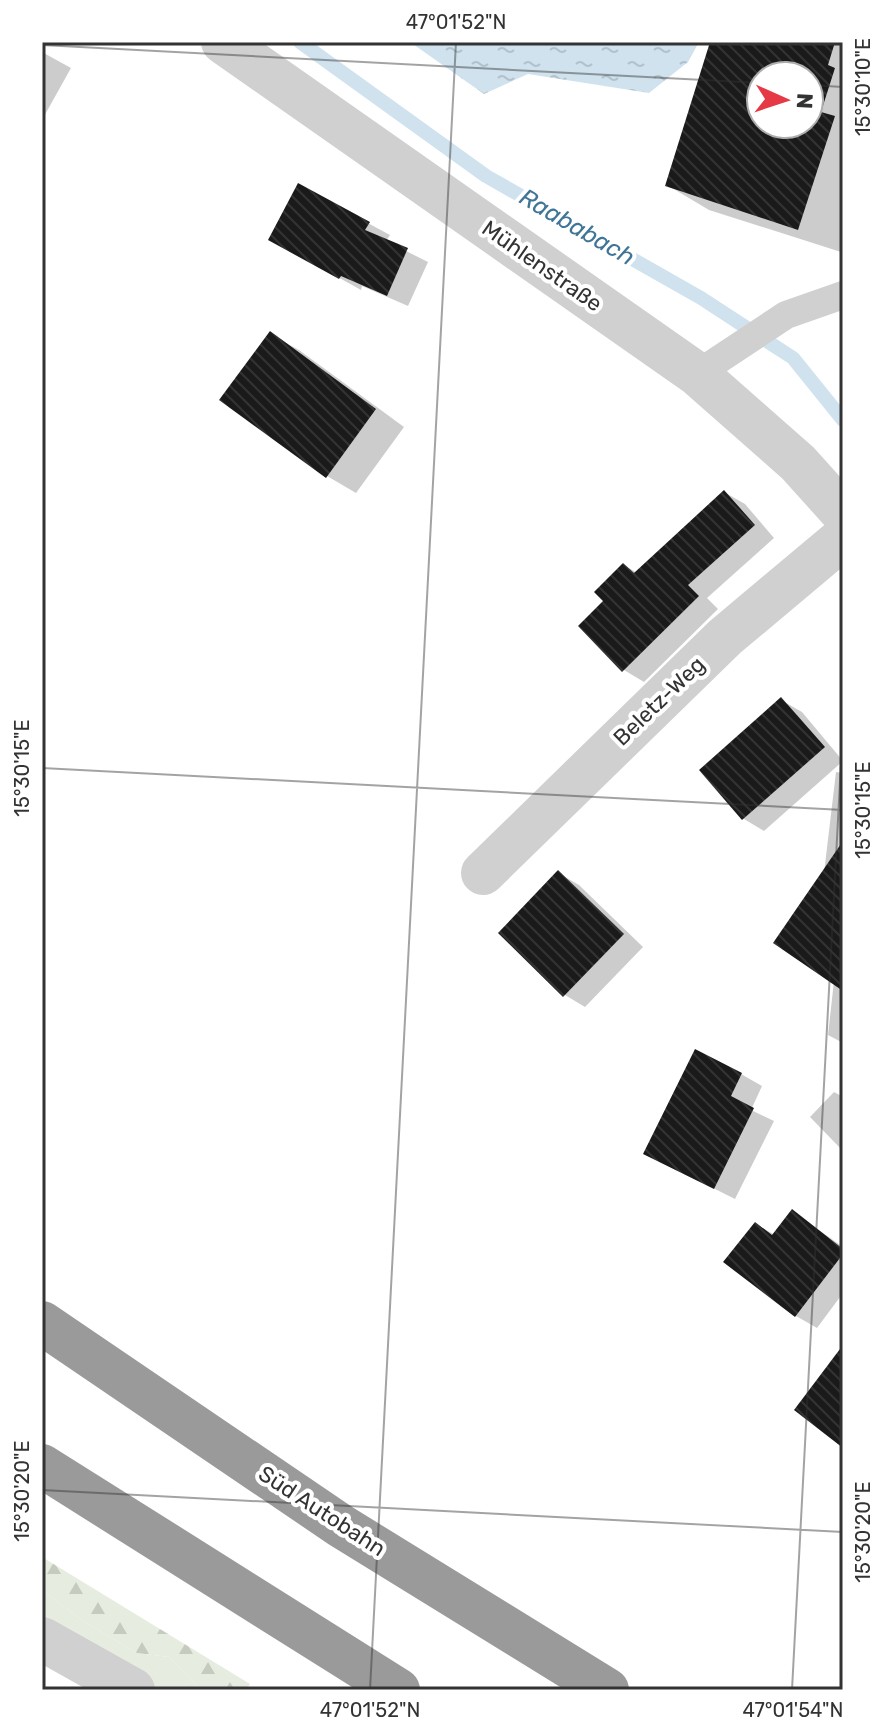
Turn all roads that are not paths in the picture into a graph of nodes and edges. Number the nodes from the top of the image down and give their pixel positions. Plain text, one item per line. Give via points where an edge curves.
1 (223, 42) edge
2 (843, 295) edge
3 (697, 374) junction
4 (843, 513) edge
5 (843, 538) edge
6 (483, 873) dead end
7 (42, 1323) edge
8 (42, 1466) edge
9 (42, 1639) edge
10 (133, 1690) edge
11 (398, 1690) edge
12 (607, 1690) edge

1 - 3 street, Mühlenstraße
2 - 3 lane via 786,315
3 - 4 street, Mühlenstraße via 798,463
5 - 6 street, Beletz-Weg via 725,637
7 - 12 highway, Süd Autobahn via 341,1526
8 - 11 highway
9 - 10 street

